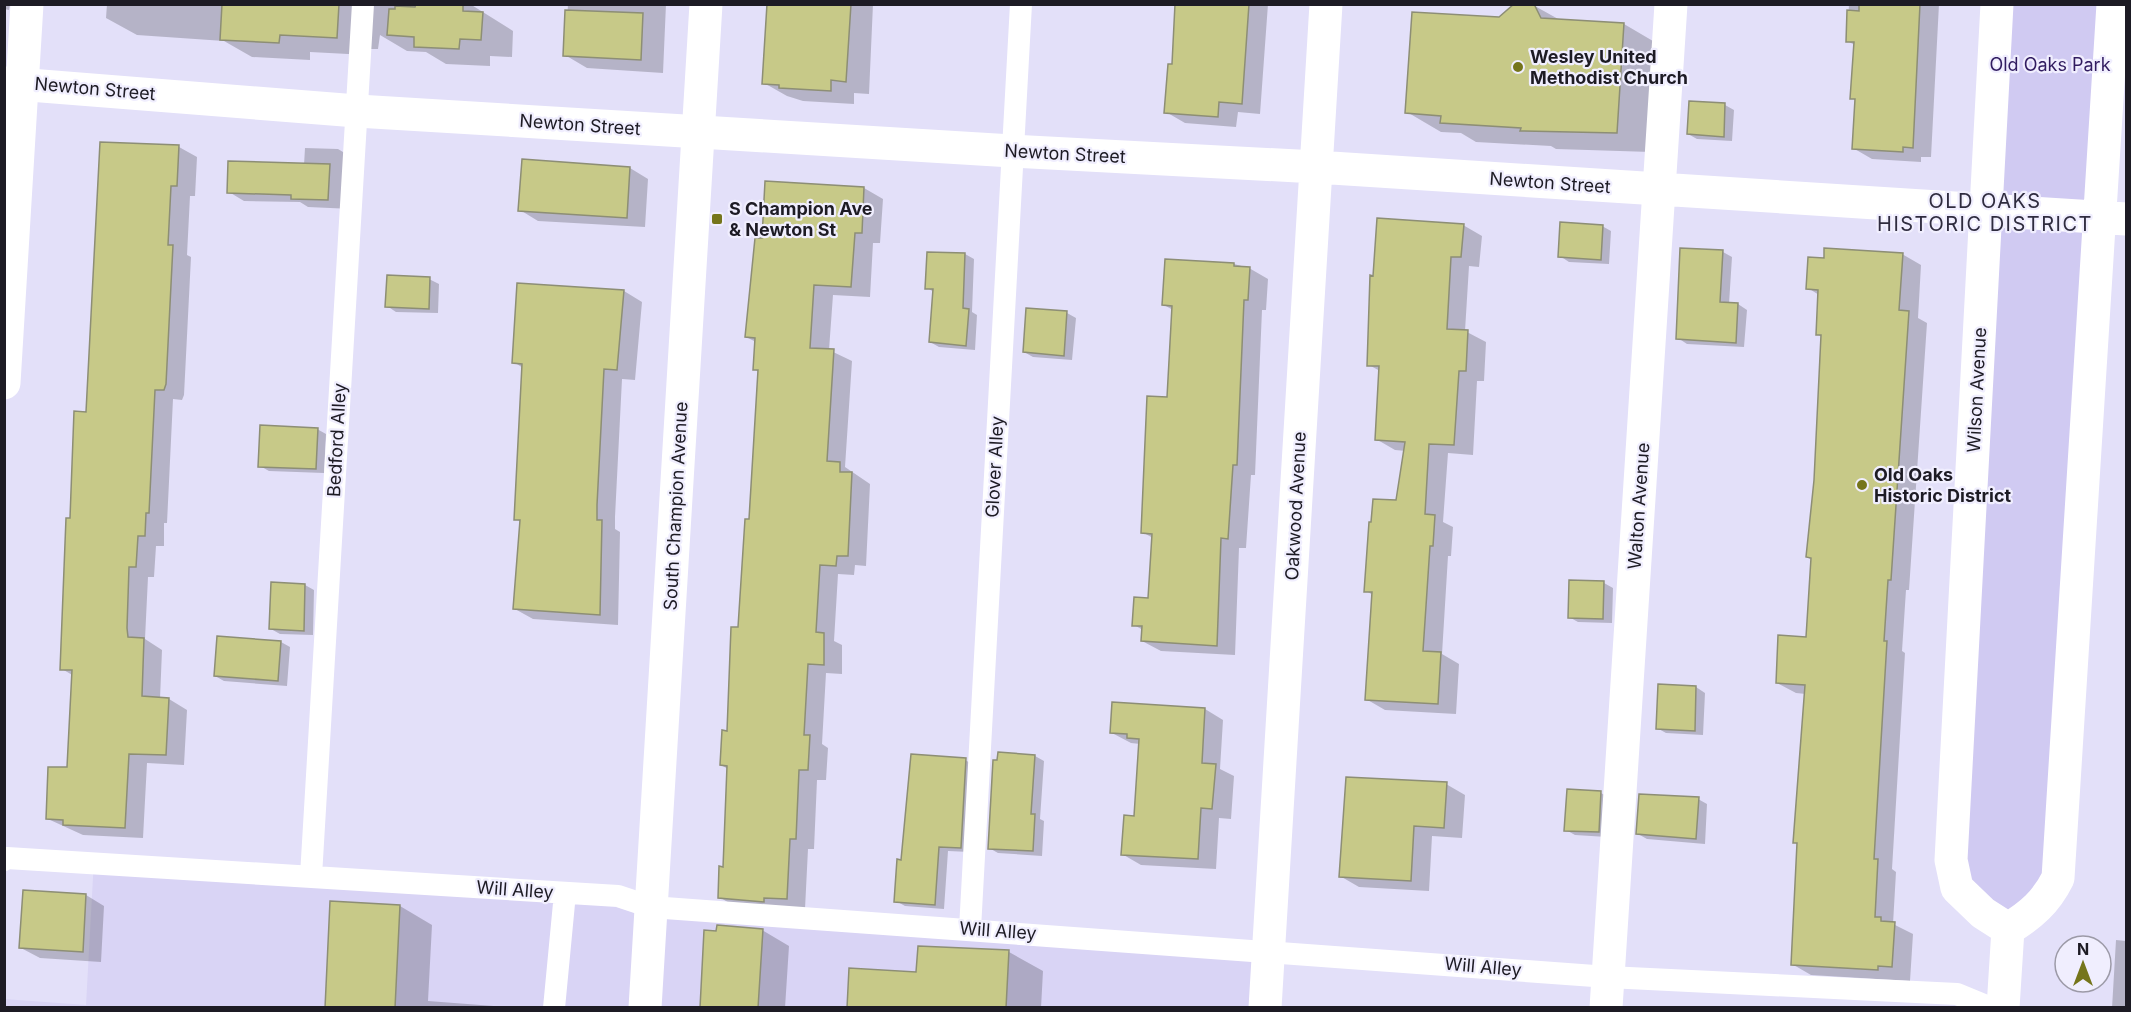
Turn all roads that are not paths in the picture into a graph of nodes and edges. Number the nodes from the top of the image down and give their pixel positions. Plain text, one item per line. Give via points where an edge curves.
1 (27, 4) edge
2 (363, 4) edge
3 (706, 4) edge
4 (1021, 4) edge
5 (1326, 4) edge
6 (1671, 4) edge
7 (1998, 4) edge
8 (2113, 4) edge
9 (13, 83) edge
10 (357, 111) junction
11 (698, 132) junction
12 (1012, 151) junction
13 (1316, 167) junction
14 (1659, 189) junction
15 (1986, 210) junction
16 (2113, 218) edge
17 (4, 383) edge
18 (4, 860) edge
19 (311, 876) junction
20 (565, 893) junction
21 (651, 907) junction
22 (970, 929) junction
23 (2008, 929) junction
24 (1268, 950) junction
25 (1607, 992) edge
26 (554, 1008) edge
27 (645, 1008) edge
28 (1265, 1008) edge
29 (1991, 1008) edge
30 (2003, 1008) edge

1 - 9 street
2 - 10 lane, Bedford Alley
3 - 11 street, South Champion Avenue
4 - 12 lane, Glover Alley
5 - 13 street, Oakwood Avenue
6 - 14 street, Walton Avenue
7 - 15 street, Wilson Avenue
8 - 16 street
9 - 10 street, Newton Street
9 - 17 street
10 - 11 street, Newton Street
10 - 19 lane, Bedford Alley
11 - 12 street, Newton Street
11 - 21 street, South Champion Avenue
12 - 13 street, Newton Street
12 - 22 lane, Glover Alley
13 - 14 street, Newton Street
13 - 24 street, Oakwood Avenue
14 - 15 street, Newton Street
14 - 25 street, Walton Avenue
15 - 16 street, Newton Street
15 - 23 street, Wilson Avenue via 1951,860 1957,888 1983,913
16 - 23 street via 2058,878 2048,898 2032,915
18 - 19 lane, Will Alley
19 - 20 lane, Will Alley
20 - 21 lane, Will Alley via 618,896
20 - 26 lane
21 - 22 lane, Will Alley
21 - 27 street, South Champion Avenue
22 - 24 lane, Will Alley
23 - 30 street
24 - 25 lane, Will Alley
24 - 28 street, Oakwood Avenue
25 - 29 lane, Will Alley via 1958,994

